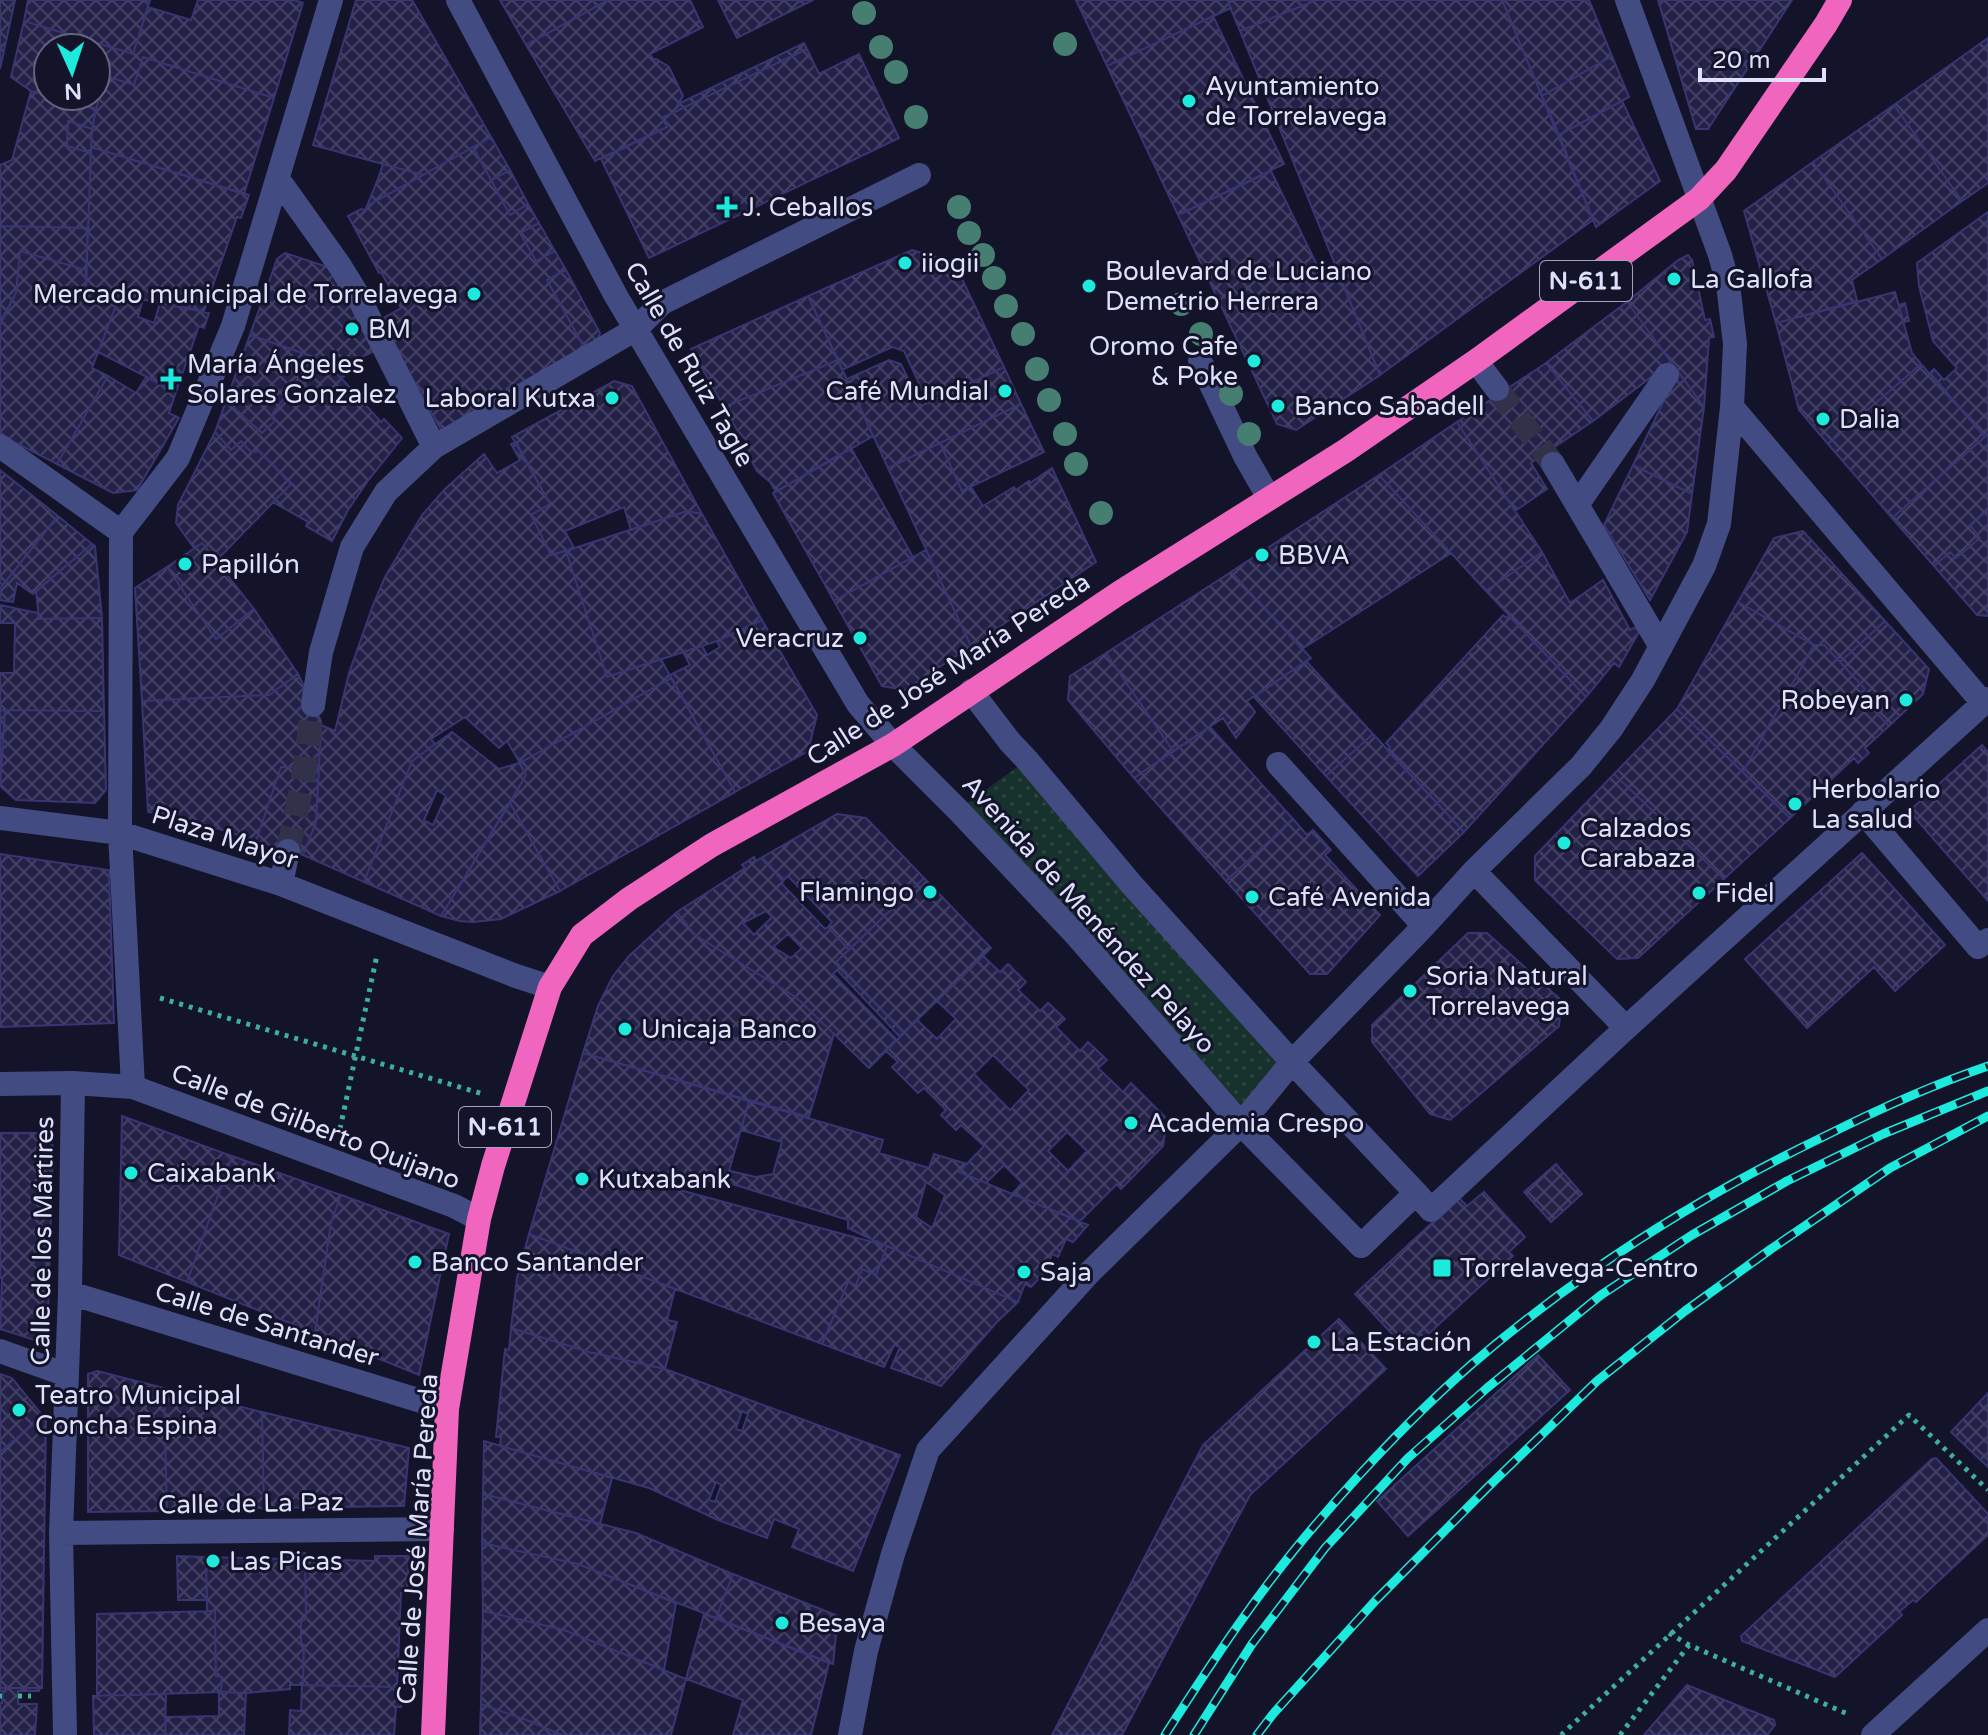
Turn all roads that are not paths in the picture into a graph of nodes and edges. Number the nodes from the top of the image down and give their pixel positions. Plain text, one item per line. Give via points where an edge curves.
1 (331, 0) edge
2 (458, 0) edge
3 (1627, 0) edge
4 (1840, 0) edge
5 (919, 175) dead end
6 (278, 179) junction
7 (1699, 199) junction
8 (636, 329) junction
9 (1200, 361) dead end
10 (1476, 361) junction
11 (1667, 375) dead end
12 (1497, 389) tunnel mouth
13 (1732, 407) junction
14 (0, 446) edge
15 (434, 447) junction
16 (1553, 464) tunnel mouth
17 (1269, 498) junction
18 (1577, 505) junction
19 (121, 532) junction
20 (1661, 647) junction
21 (971, 691) junction
22 (1986, 701) edge
23 (313, 705) tunnel mouth
24 (893, 745) junction
25 (1278, 764) dead end
26 (1863, 812) junction
27 (0, 818) edge
28 (120, 833) junction
29 (288, 851) tunnel mouth
30 (1474, 871) junction
31 (281, 884) junction
32 (1424, 926) junction
33 (1988, 940) edge
34 (550, 987) junction
35 (1626, 1028) junction
36 (1292, 1062) junction
37 (73, 1083) junction
38 (0, 1084) edge
39 (133, 1087) junction
40 (1241, 1124) junction
41 (1416, 1193) junction
42 (479, 1219) junction
43 (70, 1293) junction
44 (0, 1351) edge
45 (67, 1375) junction
46 (447, 1409) junction
47 (442, 1529) junction
48 (61, 1533) junction
49 (1988, 1630) edge
50 (1877, 1731) edge
51 (65, 1735) edge
52 (433, 1735) edge
53 (850, 1735) edge

1 - 6 street
2 - 8 street, Calle de Ruiz Tagle
3 - 7 street
4 - 7 highway, Calle de José María Pereda / N-611 via 1726,170
5 - 8 street via 662,303
6 - 15 street via 356,292
6 - 19 street via 233,326 178,458
7 - 10 highway, Calle de José María Pereda / N-611
7 - 13 street via 1728,284 1735,344
8 - 15 street
8 - 24 street, Calle de Ruiz Tagle via 858,704
9 - 17 street
10 - 12 street
10 - 17 highway, Calle de José María Pereda / N-611
11 - 18 street
13 - 20 street via 1719,524 1704,566
13 - 22 street
14 - 19 street
15 - 23 street via 386,492 352,547 321,652
16 - 18 street
17 - 21 highway, Calle de José María Pereda / N-611
18 - 20 street
19 - 28 street
20 - 30 street via 1611,729 1581,766
21 - 24 highway, Calle de José María Pereda / N-611
21 - 36 street, Avenida de Menéndez Pelayo via 1132,885
22 - 26 street
24 - 34 highway, Calle de José María Pereda / N-611 via 712,845 629,899 582,935
24 - 40 street, Avenida de Menéndez Pelayo via 1077,936
25 - 32 street
26 - 33 street via 1978,947
26 - 35 street
27 - 28 street
28 - 31 street, Plaza Mayor
28 - 39 street, Plaza Mayor
29 - 31 street
30 - 32 street
30 - 35 street
31 - 34 street, Plaza Mayor
32 - 36 street
34 - 42 highway, Calle de José María Pereda / N-611
35 - 41 street via 1431,1210
36 - 40 street
36 - 41 street, Avenida de Menéndez Pelayo
37 - 38 street, Calle de Gilberto Quijano
37 - 39 street, Calle de Gilberto Quijano
37 - 43 street, Calle de los Mártires
39 - 42 street, Calle de Gilberto Quijano
40 - 41 street, Avenida de Menéndez Pelayo via 1361,1246
40 - 53 street via 1090,1272 928,1450 866,1651
42 - 46 highway, Calle de José María Pereda / N-611
43 - 45 street, Calle de los Mártires
43 - 46 street, Calle de Santander
44 - 45 street
45 - 48 street, Calle de los Mártires
46 - 47 highway, Calle de José María Pereda / N-611
47 - 48 street, Calle de La Paz
47 - 52 highway, Calle de José María Pereda / N-611
48 - 51 street, Calle de los Mártires
49 - 50 street

